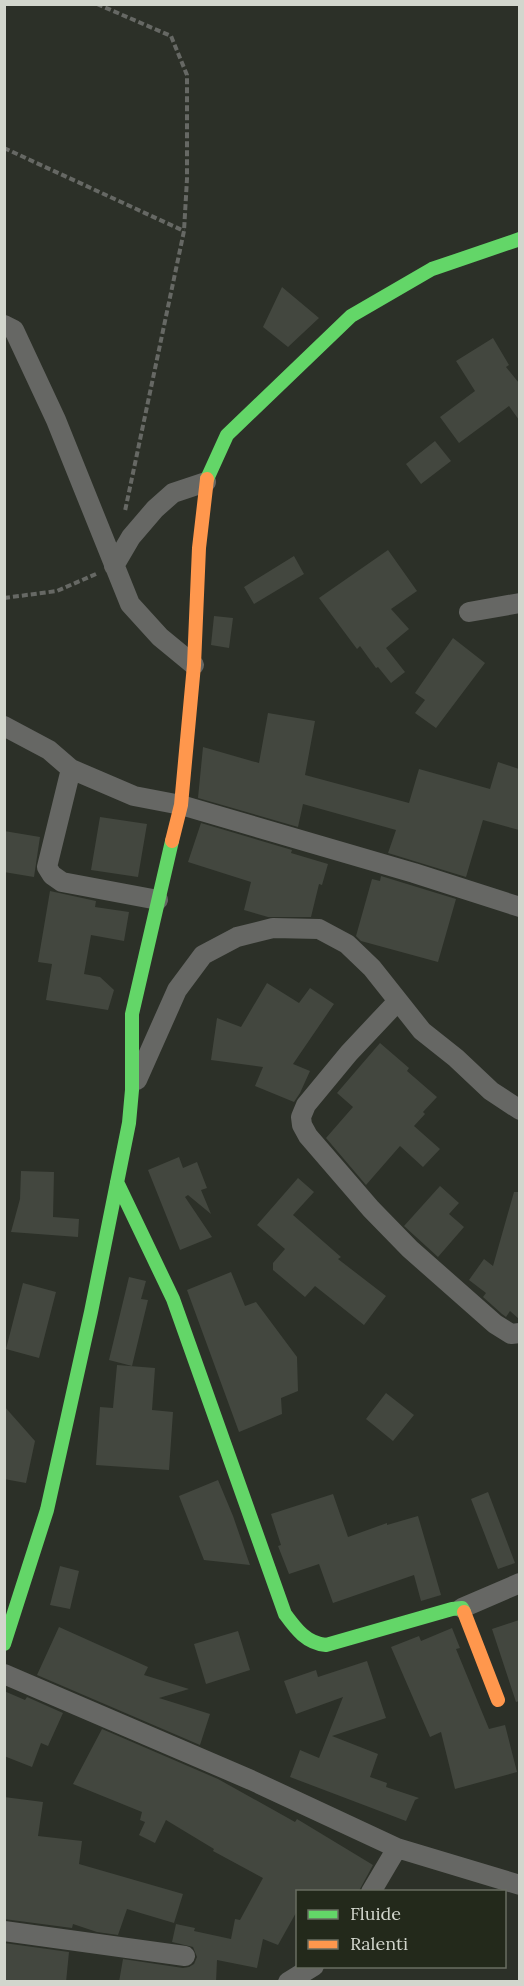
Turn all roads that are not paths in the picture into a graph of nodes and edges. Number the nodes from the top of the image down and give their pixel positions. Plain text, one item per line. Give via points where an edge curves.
1 (519, 239) edge
2 (4, 325) edge
3 (206, 482) junction
4 (114, 566) junction
5 (519, 603) edge
6 (469, 612) dead end
7 (194, 665) junction
8 (4, 726) edge
9 (71, 769) junction
10 (181, 805) junction
11 (158, 900) junction
12 (519, 907) edge
13 (397, 1002) junction
14 (132, 1090) junction
15 (519, 1110) edge
16 (117, 1182) junction
17 (519, 1333) edge
18 (519, 1583) edge
19 (462, 1608) junction
20 (4, 1644) edge
21 (4, 1674) edge
22 (498, 1700) dead end
23 (397, 1848) junction
24 (519, 1885) edge
25 (372, 1890) edge
26 (4, 1931) edge
27 (185, 1956) dead end
28 (311, 1968) edge
29 (288, 1982) edge

1 - 3 street via 432,269 351,316 227,435
2 - 4 street via 14,330 46,400
3 - 4 street via 173,493 164,501 131,537
3 - 7 street
4 - 7 street via 130,604 160,637
5 - 6 street
7 - 10 street
8 - 9 street via 48,750
9 - 10 street via 134,796
9 - 11 street via 47,867 52,875 62,882
10 - 11 street
10 - 12 street
11 - 14 street via 132,1014
13 - 14 street via 372,968 347,944 319,929 273,928 237,937 203,955 177,990
13 - 15 street via 422,1031
13 - 17 street via 306,1105 302,1125 371,1209 410,1249 495,1324 511,1334
14 - 16 street
16 - 19 street via 172,1299 291,1622 304,1638 315,1645 326,1645
16 - 20 street via 47,1510
18 - 19 street
19 - 22 street
21 - 23 street via 251,1780
23 - 24 street
23 - 25 street
26 - 27 street
28 - 29 street

